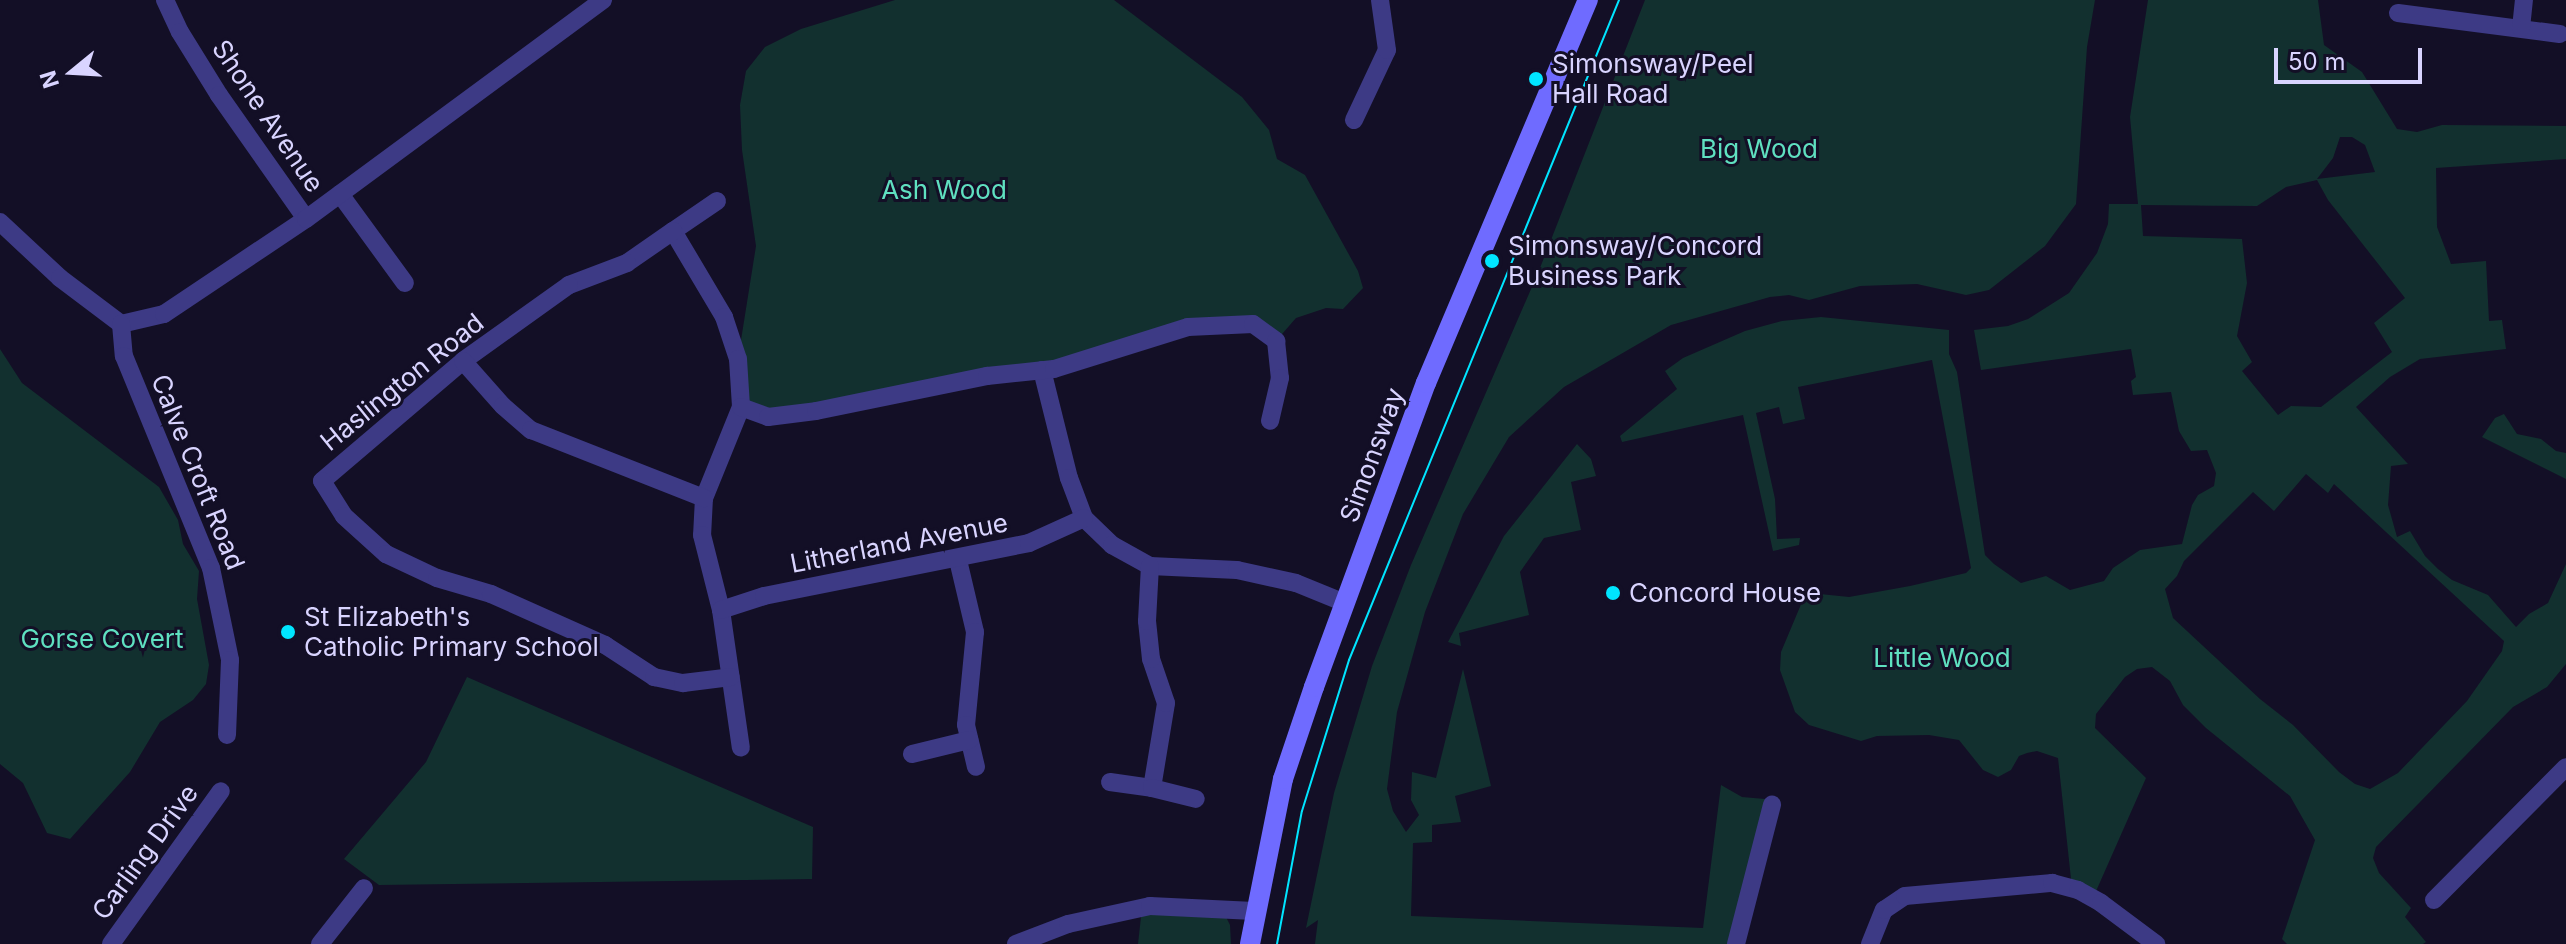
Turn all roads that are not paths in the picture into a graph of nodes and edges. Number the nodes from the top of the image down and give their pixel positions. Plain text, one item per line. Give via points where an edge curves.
1 (165, 0) edge
2 (603, 0) edge
3 (1380, 0) edge
4 (1588, 0) edge
5 (2524, 0) edge
6 (2398, 13) dead end
7 (2521, 28) junction
8 (2560, 34) dead end
9 (1354, 120) dead end
10 (340, 194) junction
11 (717, 201) dead end
12 (306, 219) junction
13 (0, 222) edge
14 (673, 231) junction
15 (405, 283) dead end
16 (121, 324) junction
17 (463, 361) junction
18 (1042, 370) junction
19 (741, 407) junction
20 (1270, 421) dead end
21 (704, 498) junction
22 (1084, 518) junction
23 (958, 560) junction
24 (1150, 566) junction
25 (1345, 603) junction
26 (721, 610) junction
27 (731, 677) junction
28 (227, 735) dead end
29 (969, 740) junction
30 (741, 748) dead end
31 (912, 754) dead end
32 (976, 767) dead end
33 (2566, 767) edge
34 (1110, 782) dead end
35 (1152, 788) junction
36 (221, 791) dead end
37 (1196, 799) dead end
38 (1772, 805) dead end
39 (364, 888) dead end
40 (2434, 900) dead end
41 (1254, 911) junction
42 (111, 944) edge
43 (320, 944) edge
44 (1016, 944) edge
45 (1250, 944) edge
46 (1736, 944) edge
47 (1870, 944) edge
48 (2156, 944) edge

1 - 12 street, Shone Avenue via 219,95
2 - 10 street
3 - 9 street via 1387,50
4 - 25 street, Simonsway via 1426,383
5 - 7 street
6 - 7 street
7 - 8 street
10 - 12 street
10 - 15 street
11 - 14 street, Haslington Road
12 - 16 street via 164,314
13 - 16 street via 60,278
14 - 17 street, Haslington Road via 627,263 569,285
14 - 19 street via 724,317 738,359
16 - 28 street, Calve Croft Road via 124,356 211,568 230,660
17 - 21 street via 531,430
17 - 27 street, Haslington Road via 322,481 344,516 386,554 605,645 654,677 683,683
18 - 19 street via 768,417
18 - 20 street via 1188,327 1253,324 1276,341 1280,378
18 - 22 street
19 - 21 street
21 - 26 street via 702,535
22 - 23 street, Litherland Avenue via 1029,543
22 - 24 street via 1112,545
23 - 26 street, Litherland Avenue via 764,596
23 - 29 street via 975,632
24 - 25 street via 1237,570 1296,583
24 - 35 street via 1151,659 1166,703
25 - 41 street, Simonsway via 1283,779
26 - 27 street
27 - 30 street
29 - 31 street
29 - 32 street
33 - 40 street
34 - 35 street
35 - 37 street
36 - 42 street, Carling Drive
38 - 46 street
39 - 43 street
41 - 44 street via 1150,906 1068,924
41 - 45 street, Simonsway
47 - 48 street via 1884,910 1905,896 2052,883 2101,903

